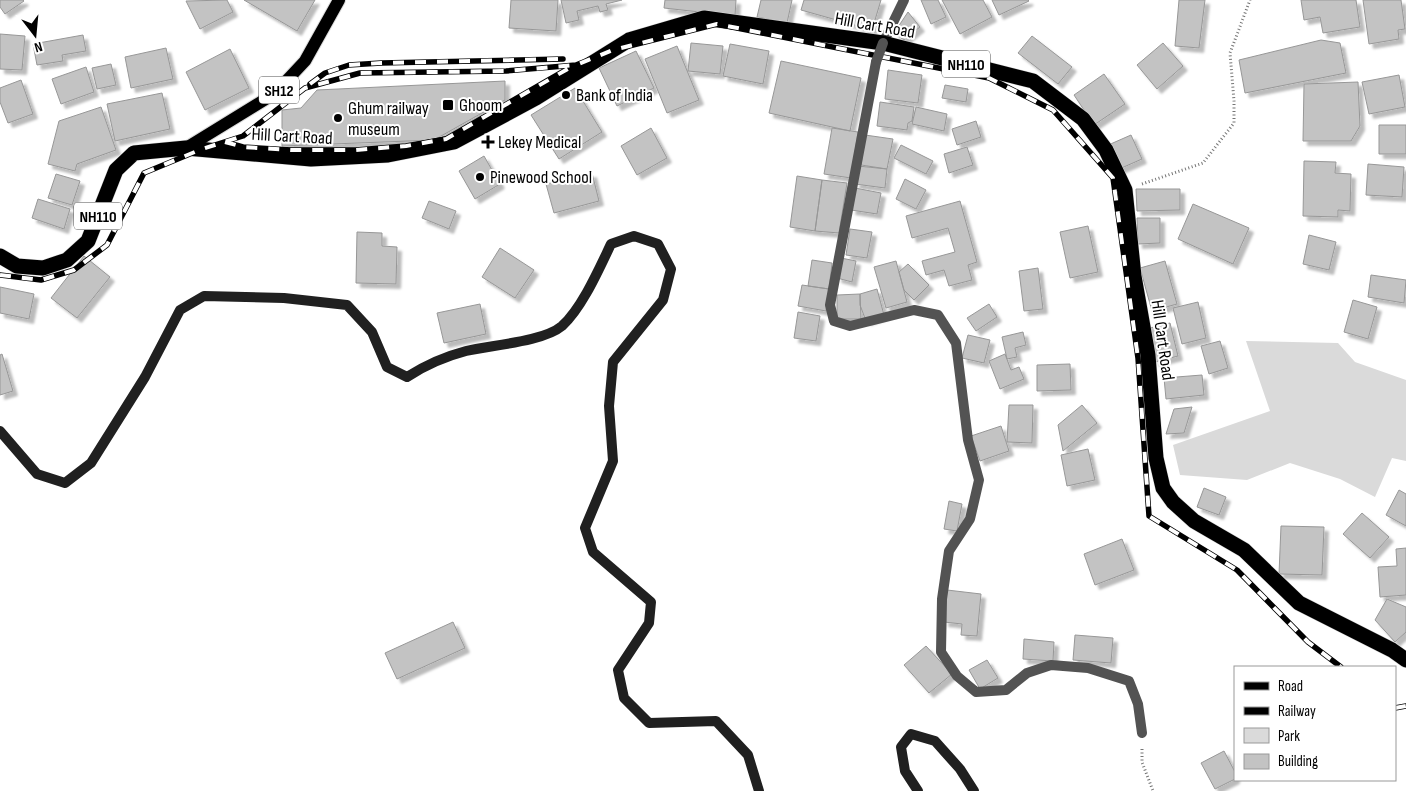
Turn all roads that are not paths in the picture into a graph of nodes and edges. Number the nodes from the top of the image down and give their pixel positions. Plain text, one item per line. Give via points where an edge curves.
1 (339, 0) edge
2 (904, 0) edge
3 (883, 43) junction
4 (186, 148) junction
5 (0, 256) edge
6 (0, 431) edge
7 (1406, 660) edge
8 (1142, 733) road end
9 (759, 791) edge
10 (918, 791) edge
11 (974, 791) edge

1 - 4 main road, SH12 via 305,61 274,94
2 - 3 street
3 - 4 highway, Hill Cart Road / NH110 via 704,18 629,40 536,98 454,142 388,155 311,159
3 - 7 highway, Hill Cart Road / NH110 via 1033,81 1083,119 1106,150 1125,190 1134,276 1148,356 1156,458 1163,488 1194,521 1244,550 1299,603
3 - 8 street, bridge via 876,62 830,305 834,321 850,326 914,310 938,315 956,343 968,440 979,480 970,519 948,550 942,599 941,652 957,676 976,692 1006,690 1027,673 1051,665 1088,668 1128,681 1138,704
4 - 5 highway, Hill Cart Road / NH110 via 134,153 116,170 88,241 67,260 43,268 17,266
6 - 9 main road via 37,474 65,483 91,463 145,377 180,310 204,296 284,298 347,305 372,332 388,367 408,377 430,362 538,337 561,326 585,296 611,244 634,236 658,244 671,268 664,300 613,362 609,406 613,461 585,528 593,552 651,602 649,622 618,670 624,698 649,723 716,721 748,755
10 - 11 main road via 905,771 901,747 911,734 935,741

